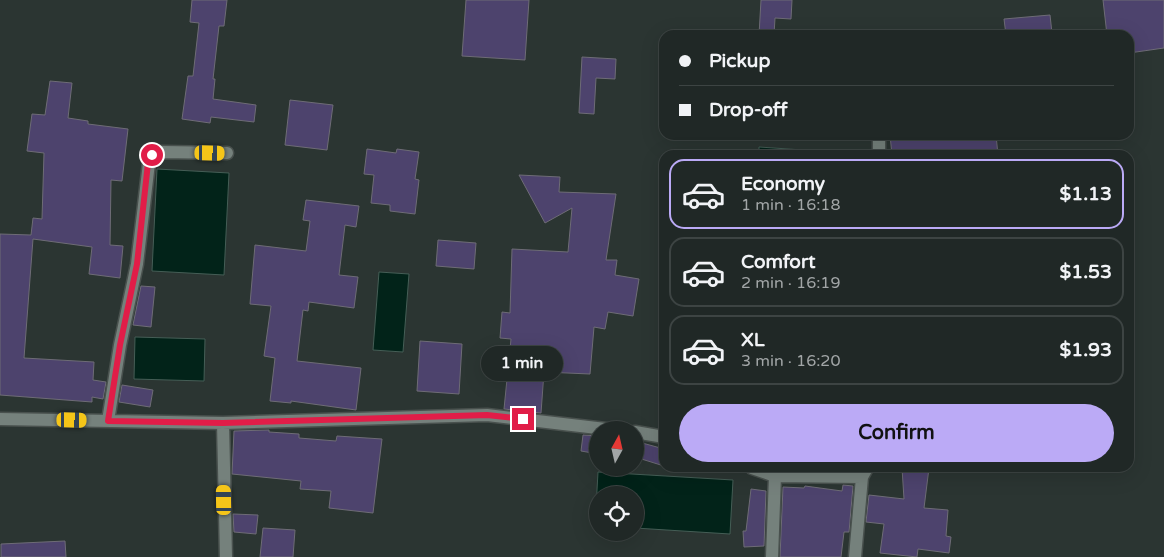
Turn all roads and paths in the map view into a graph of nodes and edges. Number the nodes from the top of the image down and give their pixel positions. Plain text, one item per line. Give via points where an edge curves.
1 (227, 154) dead end
2 (0, 419) edge
3 (108, 421) junction
4 (223, 423) junction
5 (589, 427) edge
6 (644, 434) edge
7 (659, 436) edge
8 (764, 472) edge
9 (864, 472) edge
10 (775, 476) junction
11 (226, 557) edge
12 (772, 557) edge
13 (855, 557) edge

1 - 3 street via 162,152 152,155 148,163 137,264
2 - 3 street
3 - 4 street
4 - 5 street via 487,415
4 - 11 street
6 - 7 street
8 - 10 street
9 - 10 street
9 - 13 street
10 - 12 street

